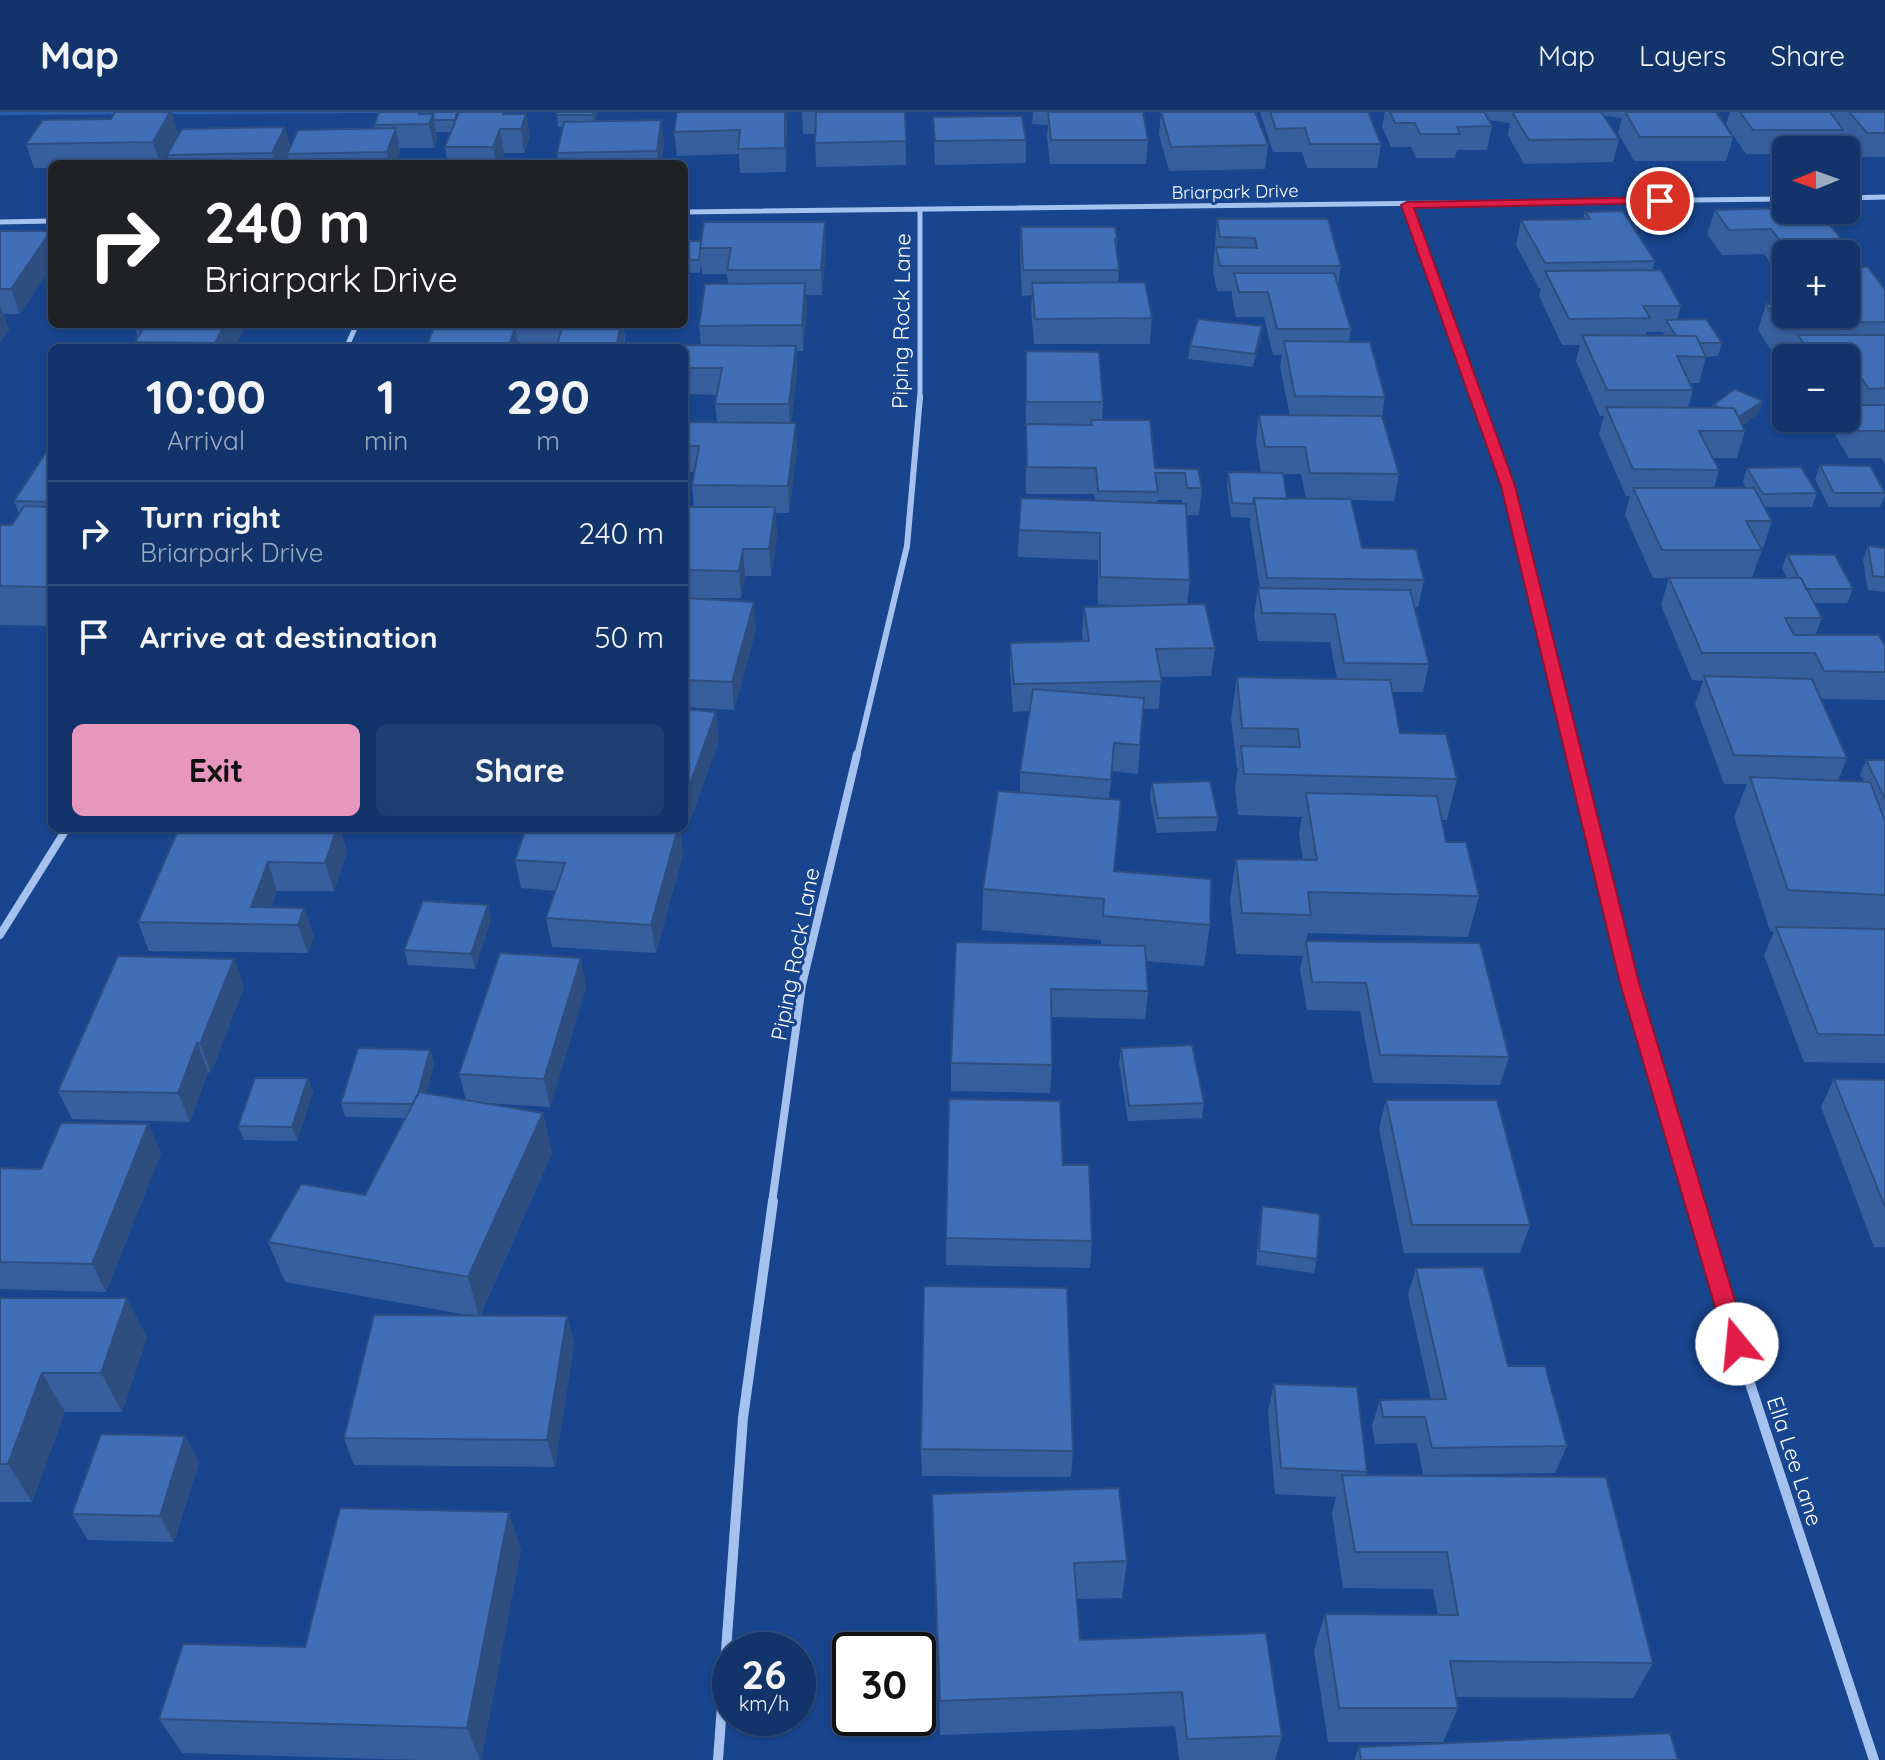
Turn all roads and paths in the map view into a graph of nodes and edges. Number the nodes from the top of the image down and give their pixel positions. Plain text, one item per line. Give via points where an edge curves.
1 (1885, 197) edge
2 (1860, 198) edge
3 (1772, 199) edge
4 (1407, 205) junction
5 (920, 209) junction
6 (688, 212) edge
7 (48, 221) edge
8 (0, 222) edge
9 (64, 832) edge
10 (0, 935) edge
11 (718, 1760) edge
12 (1874, 1760) edge

1 - 2 street
3 - 4 street, Briarpark Drive
4 - 5 street, Briarpark Drive
4 - 12 street, Ella Lee Lane via 1508,486 1630,983 1737,1344
5 - 6 street, Briarpark Drive
5 - 11 street, Piping Rock Lane via 922,377 907,546 802,985 743,1418
7 - 8 street
9 - 10 street

